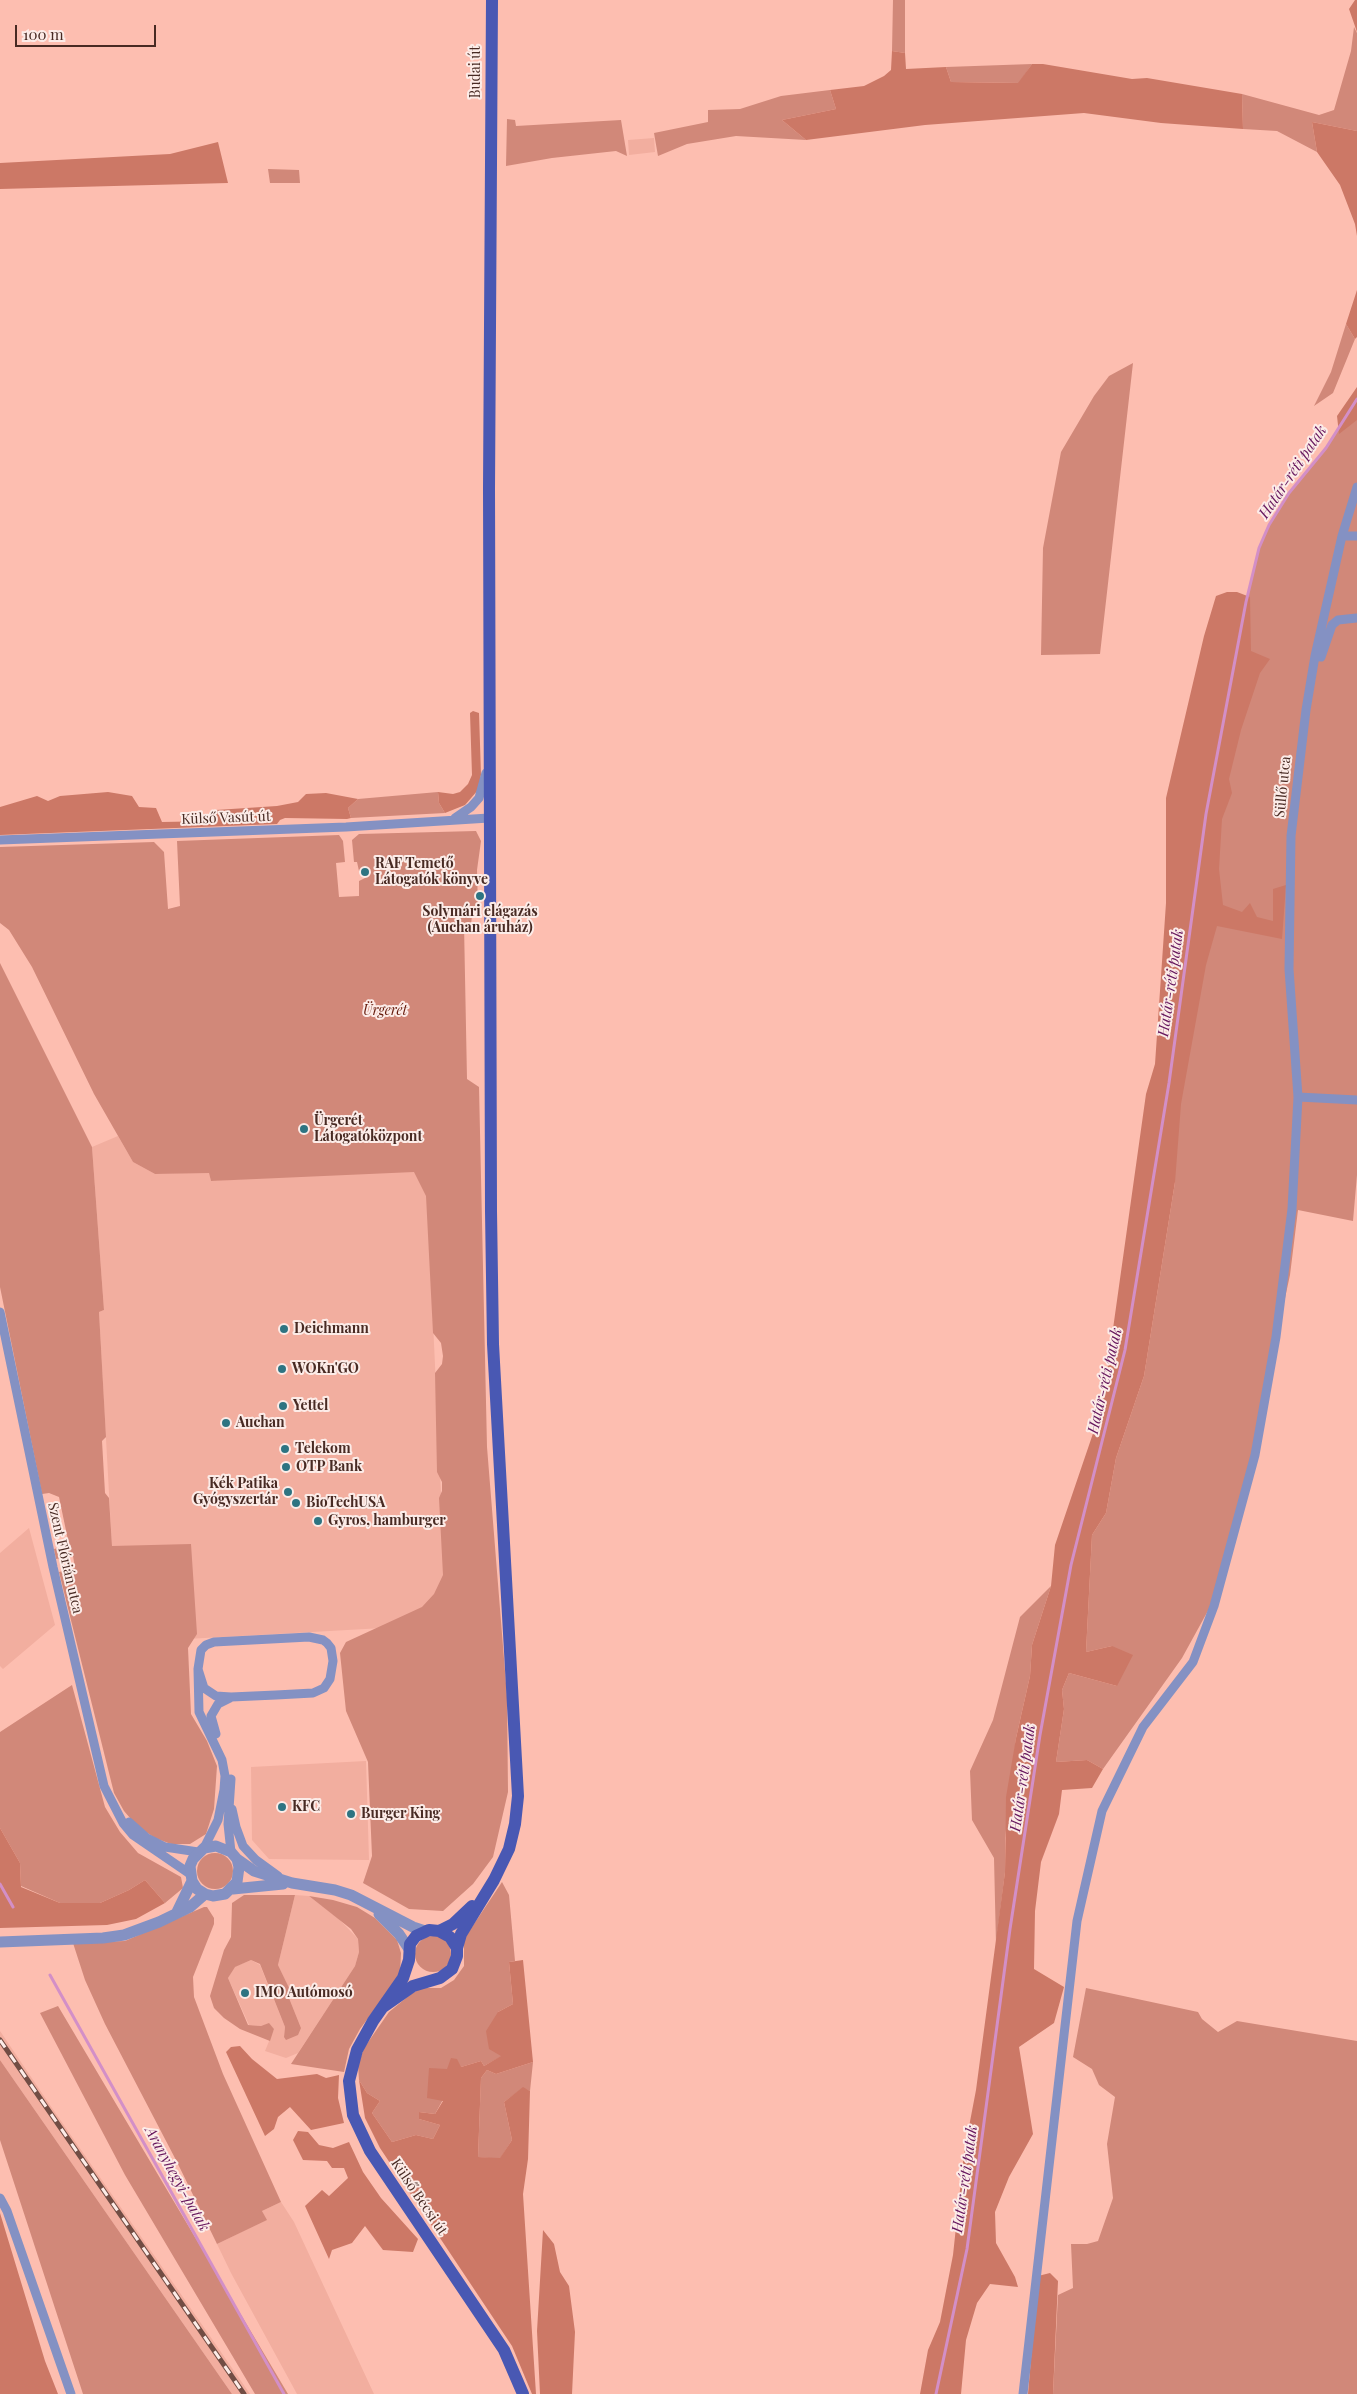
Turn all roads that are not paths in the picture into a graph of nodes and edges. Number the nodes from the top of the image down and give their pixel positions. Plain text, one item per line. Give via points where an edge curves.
1 (492, 0) edge
2 (1357, 487) edge
3 (1342, 536) junction
4 (1357, 536) edge
5 (1357, 618) edge
6 (1315, 656) junction
7 (490, 754) junction
8 (489, 818) junction
9 (453, 819) junction
10 (0, 840) edge
11 (1298, 1096) junction
12 (1357, 1100) edge
13 (0, 1312) edge
14 (198, 1669) junction
15 (230, 1698) junction
16 (230, 1797) junction
17 (114, 1807) junction
18 (201, 1850) junction
19 (234, 1856) junction
20 (191, 1877) junction
21 (292, 1884) junction
22 (232, 1889) junction
23 (488, 1890) junction
24 (206, 1894) junction
25 (366, 1902) junction
26 (176, 1912) junction
27 (425, 1931) junction
28 (439, 1931) junction
29 (0, 1942) edge
30 (457, 1948) junction
31 (409, 1955) junction
32 (433, 1979) junction
33 (384, 2007) junction
34 (0, 2198) edge
35 (71, 2394) edge
36 (523, 2394) edge
37 (1023, 2394) edge

1 - 7 main road, Budai út
2 - 3 street, Süllő utca
3 - 4 street
3 - 6 street, Süllő utca
5 - 6 street via 1338,620 1332,625 1321,657
6 - 11 street, Süllő utca via 1291,836 1289,968
7 - 8 main road, Budai út
7 - 9 street via 479,798
8 - 9 street, Külső Vasút út
8 - 23 main road, Budai út via 493,1344 518,1796 509,1849
9 - 10 street, Külső Vasút út via 346,827
11 - 12 street
11 - 37 street, Süllő utca via 1292,1209 1276,1337 1253,1464 1214,1606 1193,1662 1143,1727 1102,1811 1077,1921
13 - 17 street, Szent Flórián utca via 37,1495 98,1762
14 - 15 street via 204,1688 216,1696
14 - 15 street via 201,1650 214,1642 309,1637 323,1640 331,1648 334,1670 319,1691
14 - 18 street via 199,1712 222,1760 225,1776 218,1820
15 - 16 street via 218,1704 211,1721 227,1759
16 - 19 street via 228,1824
16 - 21 street via 238,1836 246,1850 262,1865
17 - 18 street, Szent Flórián utca via 155,1843 175,1850
17 - 20 street, Szent Flórián utca via 133,1835
18 - 19 street via 216,1846
18 - 20 street via 190,1866
19 - 21 street via 254,1871
19 - 22 street via 239,1874
20 - 24 street via 197,1889
20 - 26 street
21 - 22 street
21 - 25 street via 335,1890
22 - 24 street via 221,1895
23 - 28 main road via 461,1917
23 - 30 main road via 461,1934
24 - 26 street via 190,1907
25 - 27 street
25 - 31 street via 399,1934
26 - 29 street via 124,1935
27 - 28 main road
27 - 31 main road via 413,1940
28 - 30 main road via 450,1937
30 - 32 main road via 452,1969
31 - 32 main road via 418,1974
31 - 33 main road, Külső Bécsi út via 403,1978
32 - 33 main road via 413,1986
33 - 36 main road, Külső Bécsi út via 357,2050 352,2067 349,2081 353,2115 370,2151 504,2350
34 - 35 street

